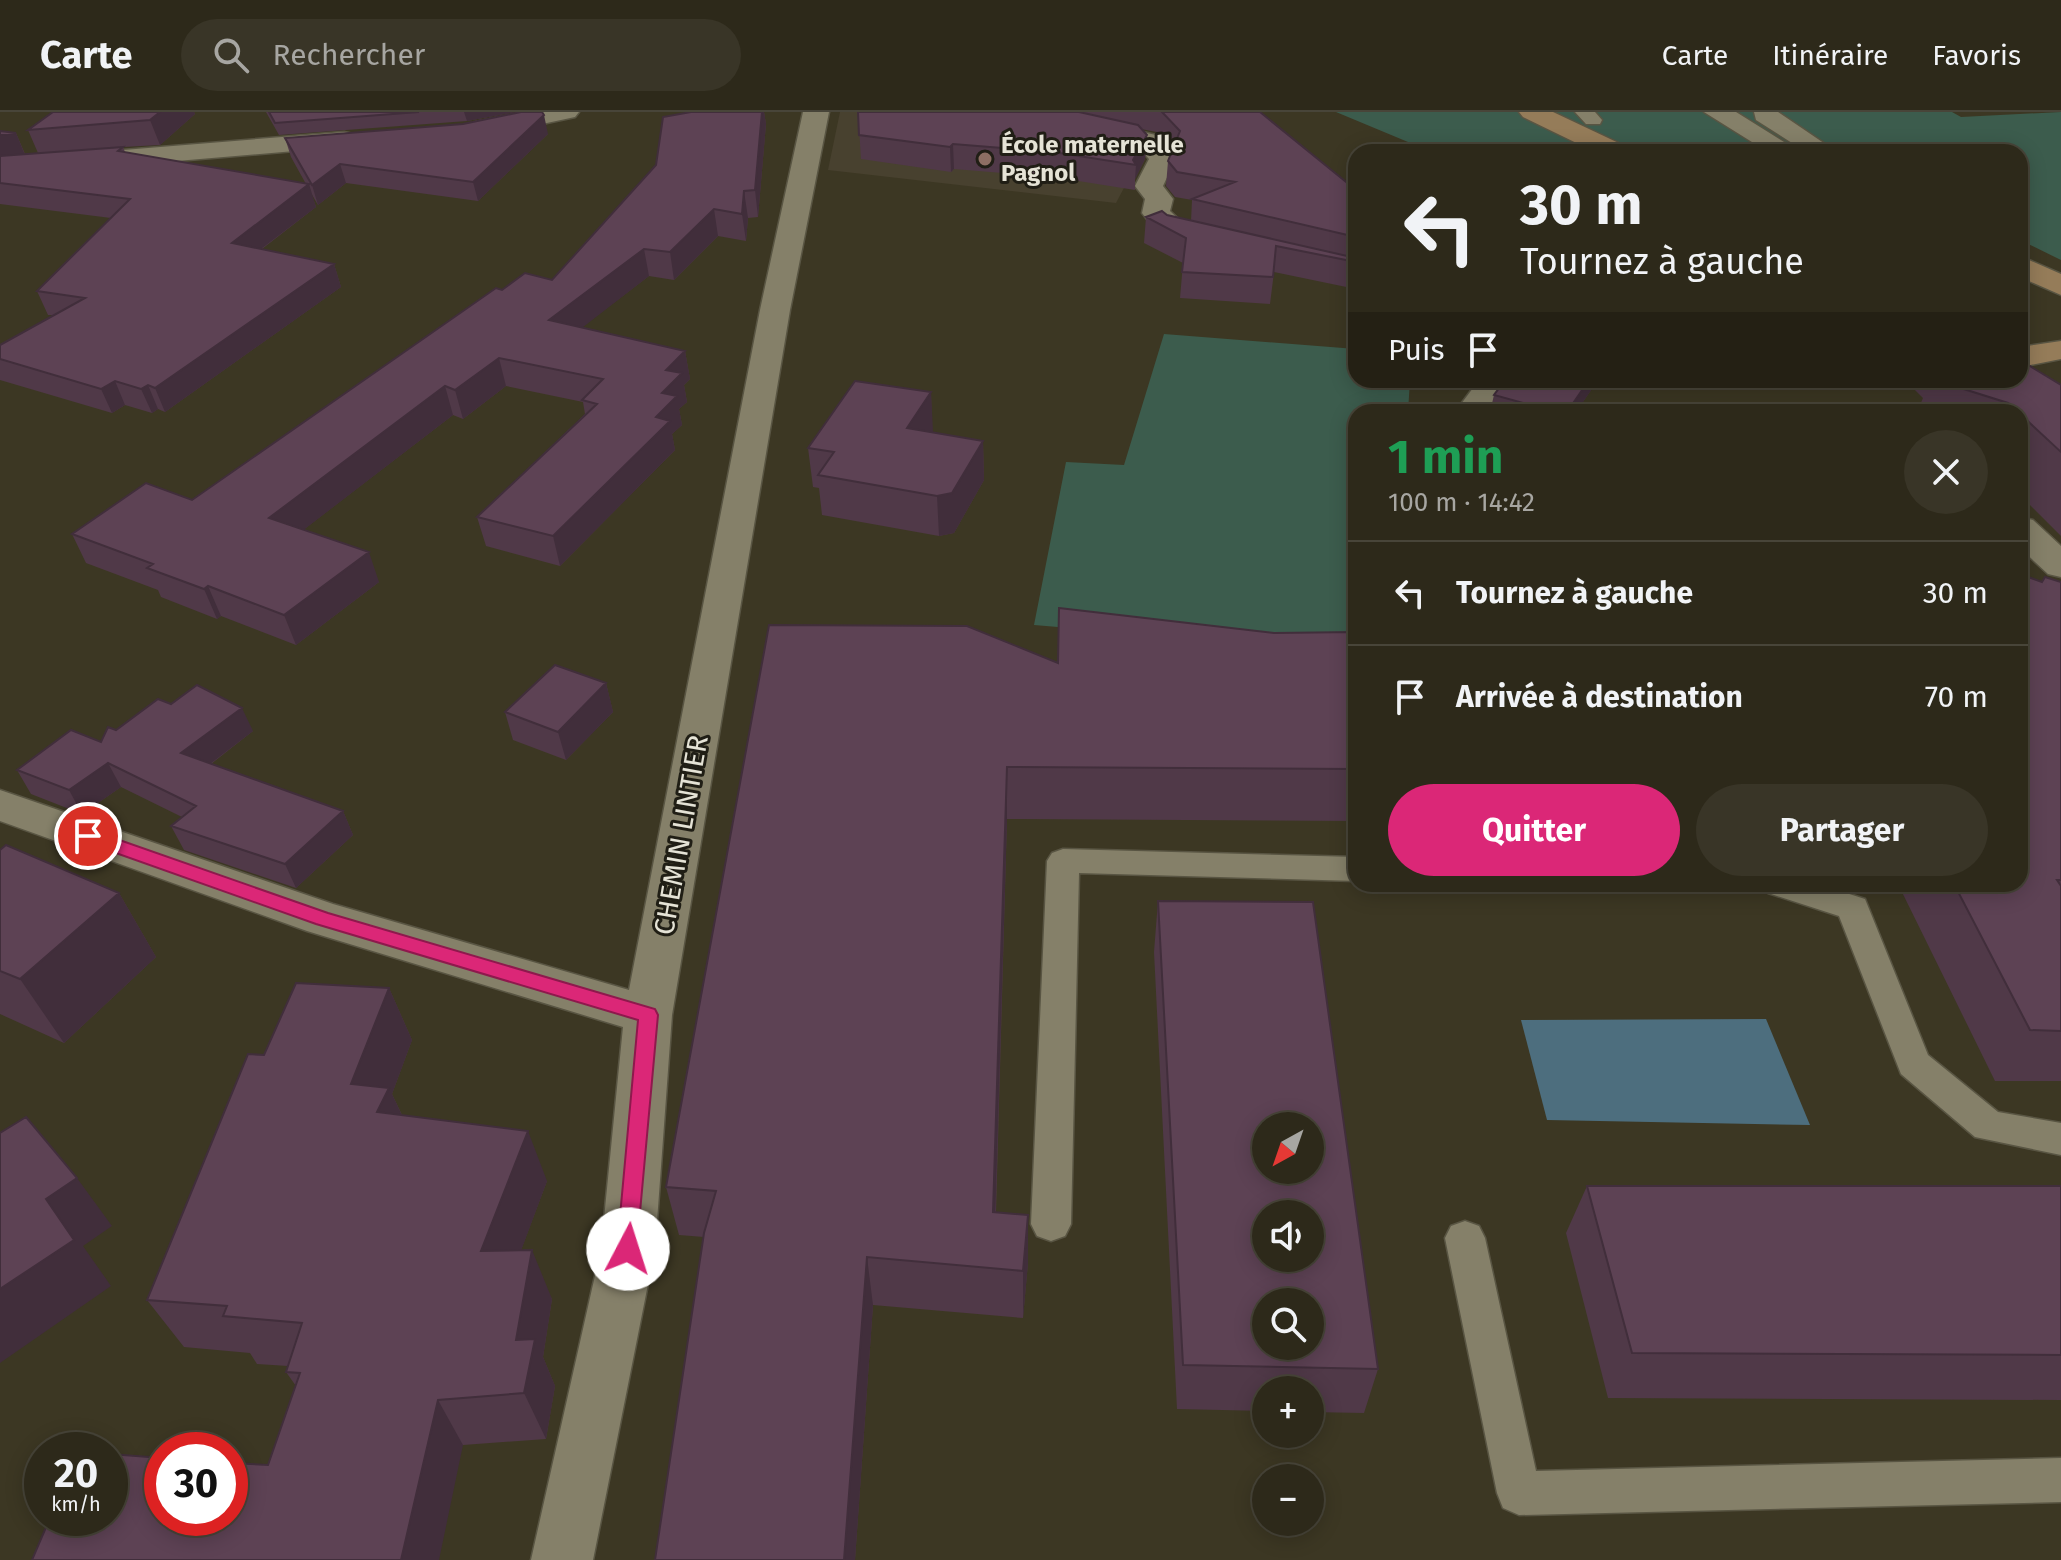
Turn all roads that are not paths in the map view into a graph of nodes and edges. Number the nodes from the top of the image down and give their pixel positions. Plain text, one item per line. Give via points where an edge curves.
1 (566, 112) edge
2 (816, 112) edge
3 (1018, 112) edge
4 (1532, 112) edge
5 (1717, 112) edge
6 (1760, 112) edge
7 (1584, 115) edge
8 (452, 133) edge
9 (375, 138) edge
10 (1599, 144) edge
11 (1633, 144) edge
12 (1773, 144) edge
13 (1811, 144) edge
14 (0, 168) edge
15 (1234, 245) edge
16 (2028, 269) edge
17 (2061, 286) edge
18 (2061, 350) edge
19 (2028, 356) edge
20 (2028, 535) edge
21 (2061, 566) edge
22 (0, 805) edge
23 (1348, 869) edge
24 (1804, 892) edge
25 (648, 1015) junction
26 (2061, 1139) edge
27 (1051, 1224) dead end
28 (1465, 1238) dead end
29 (2061, 1480) edge
30 (562, 1560) edge

1 - 8 street
2 - 25 street, CHEMIN LINTIER via 775,310
3 - 15 street via 1147,141 1163,158 1149,186 1159,199 1156,213 1176,232
4 - 10 main road
5 - 12 street
6 - 13 street
7 - 11 main road
9 - 14 street via 260,134
16 - 17 main road
18 - 19 main road
20 - 21 street
22 - 25 street via 323,919
23 - 27 lane via 1063,861
24 - 26 lane via 1853,908 1914,1064 1988,1126
25 - 30 street, CHEMIN LINTIER via 628,1249
28 - 29 lane via 1519,1493

